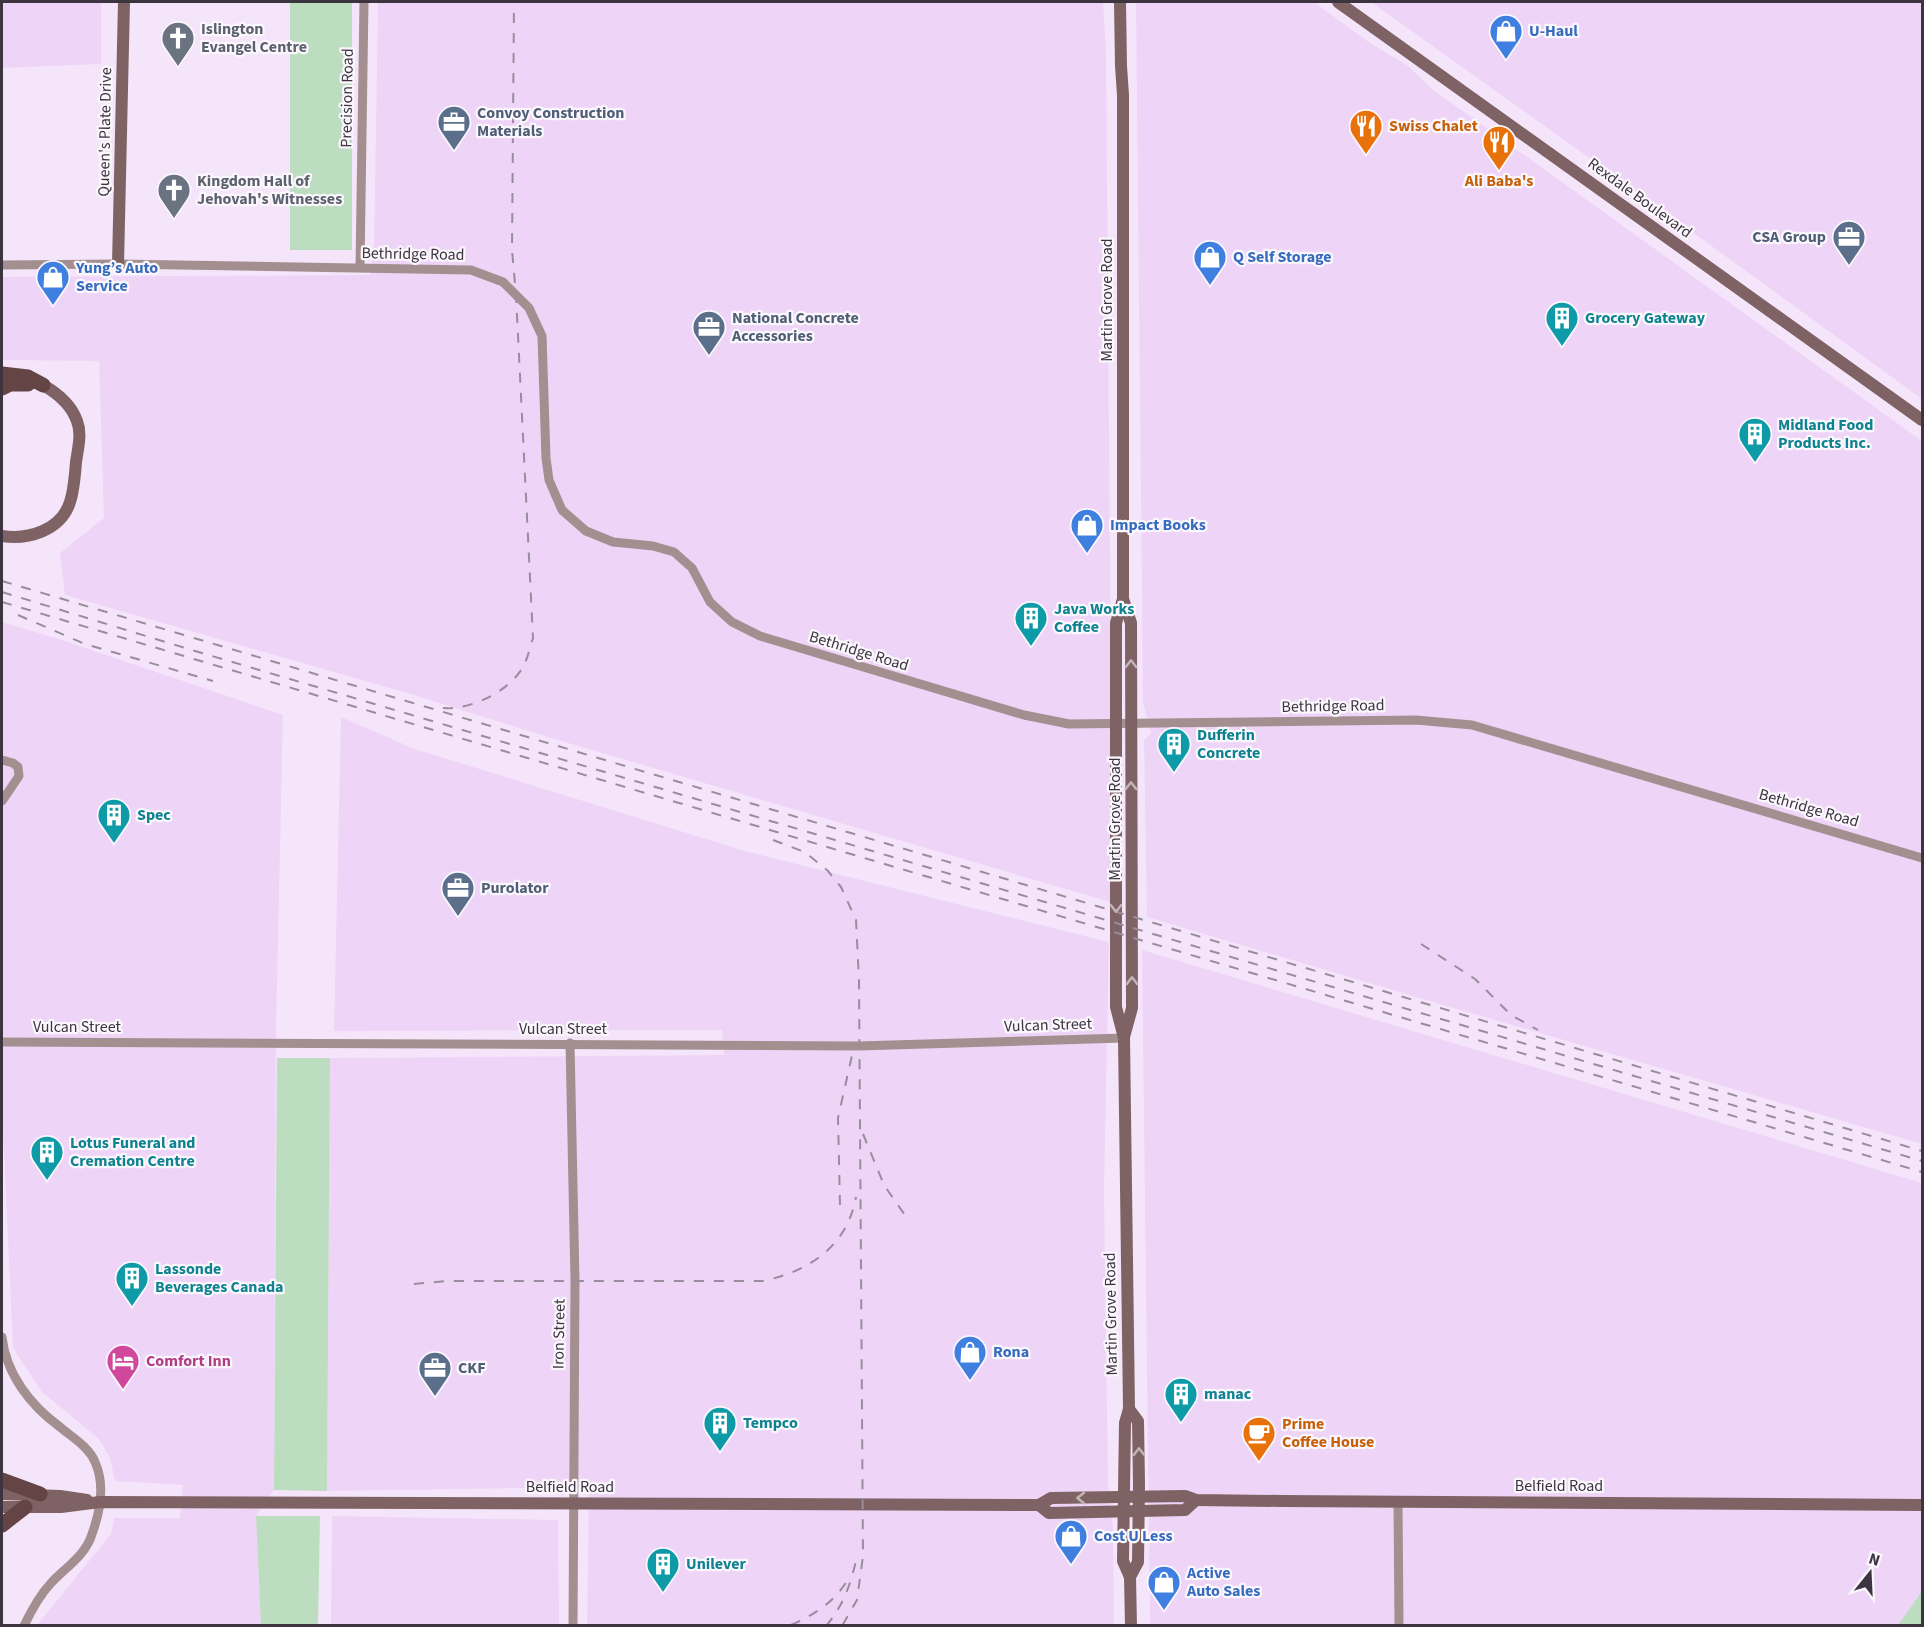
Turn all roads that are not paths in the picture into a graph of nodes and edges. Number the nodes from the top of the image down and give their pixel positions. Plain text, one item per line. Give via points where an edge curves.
1 (124, 2) edge
2 (364, 2) edge
3 (1120, 2) edge
4 (1338, 2) edge
5 (118, 264) junction
6 (2, 265) edge
7 (360, 267) junction
8 (2, 374) edge
9 (43, 385) junction
10 (2, 388) edge
11 (1922, 420) edge
12 (2, 536) edge
13 (1123, 599) junction
14 (1117, 723) junction
15 (1131, 723) junction
16 (2, 760) edge
17 (2, 801) edge
18 (1923, 858) edge
19 (1124, 1038) junction
20 (2, 1041) edge
21 (570, 1043) junction
22 (2, 1337) edge
23 (1129, 1409) junction
24 (2, 1480) edge
25 (2, 1494) edge
26 (40, 1494) junction
27 (1124, 1497) junction
28 (1139, 1497) junction
29 (1196, 1500) junction
30 (1398, 1501) junction
31 (100, 1502) junction
32 (573, 1504) junction
33 (1039, 1505) junction
34 (1923, 1505) edge
35 (25, 1507) junction
36 (2, 1508) edge
37 (1124, 1512) junction
38 (1139, 1512) junction
39 (2, 1525) edge
40 (1130, 1577) junction
41 (24, 1626) edge
42 (573, 1626) edge
43 (1131, 1626) edge
44 (1399, 1626) edge

1 - 5 main road, Queen's Plate Drive
2 - 7 street, Precision Road
3 - 13 main road, Martin Grove Road
4 - 11 main road, Rexdale Boulevard
5 - 6 street, Bethridge Road
5 - 7 street, Bethridge Road
7 - 14 street, Bethridge Road via 471,270 503,282 529,308 542,336 546,458 549,480 562,510 586,531 613,542 674,552 692,568 710,602 732,622 760,636 1024,715 1069,724
8 - 9 main road via 28,377
9 - 10 main road via 10,384
9 - 12 main road via 57,393 77,421 80,437 69,504 58,521 45,530 29,536
13 - 14 main road, Martin Grove Road via 1116,623
15 -> 13 main road, Martin Grove Road via 1131,624
14 - 15 street, Bethridge Road
14 -> 19 main road, Martin Grove Road via 1116,1007
15 - 18 street, Bethridge Road via 1416,720 1472,724
19 -> 15 main road, Martin Grove Road via 1132,1008
16 - 17 street via 18,767 19,776
19 - 21 street, Vulcan Street via 858,1046
19 - 23 main road, Martin Grove Road
20 - 21 street, Vulcan Street
21 - 32 street, Iron Street via 575,1281
22 - 31 street via 14,1377 31,1401 95,1461 100,1476
23 - 27 main road, Martin Grove Road via 1125,1424
28 -> 23 main road, Martin Grove Road via 1138,1422
24 - 26 main road
25 - 26 main road, Belfield Road
26 - 31 main road, Belfield Road
27 - 28 main road, Belfield Road
27 -> 33 main road, Belfield Road via 1051,1498
27 - 37 main road, Martin Grove Road
28 - 29 main road, Belfield Road via 1185,1496
28 - 38 main road, Martin Grove Road
29 - 30 main road, Belfield Road
29 - 38 main road, Belfield Road via 1185,1510
30 - 34 main road, Belfield Road
30 - 44 street
31 - 32 main road, Belfield Road
31 - 35 main road, Belfield Road
31 - 41 street via 87,1546 49,1584
32 - 33 main road, Belfield Road
32 - 42 street, Iron Street
33 - 37 main road, Belfield Road via 1049,1513
35 - 36 main road, Belfield Road
35 - 39 main road
37 - 38 main road, Belfield Road
37 - 40 main road, Martin Grove Road via 1123,1561
38 - 40 main road, Martin Grove Road via 1138,1562
40 - 43 main road, Martin Grove Road

